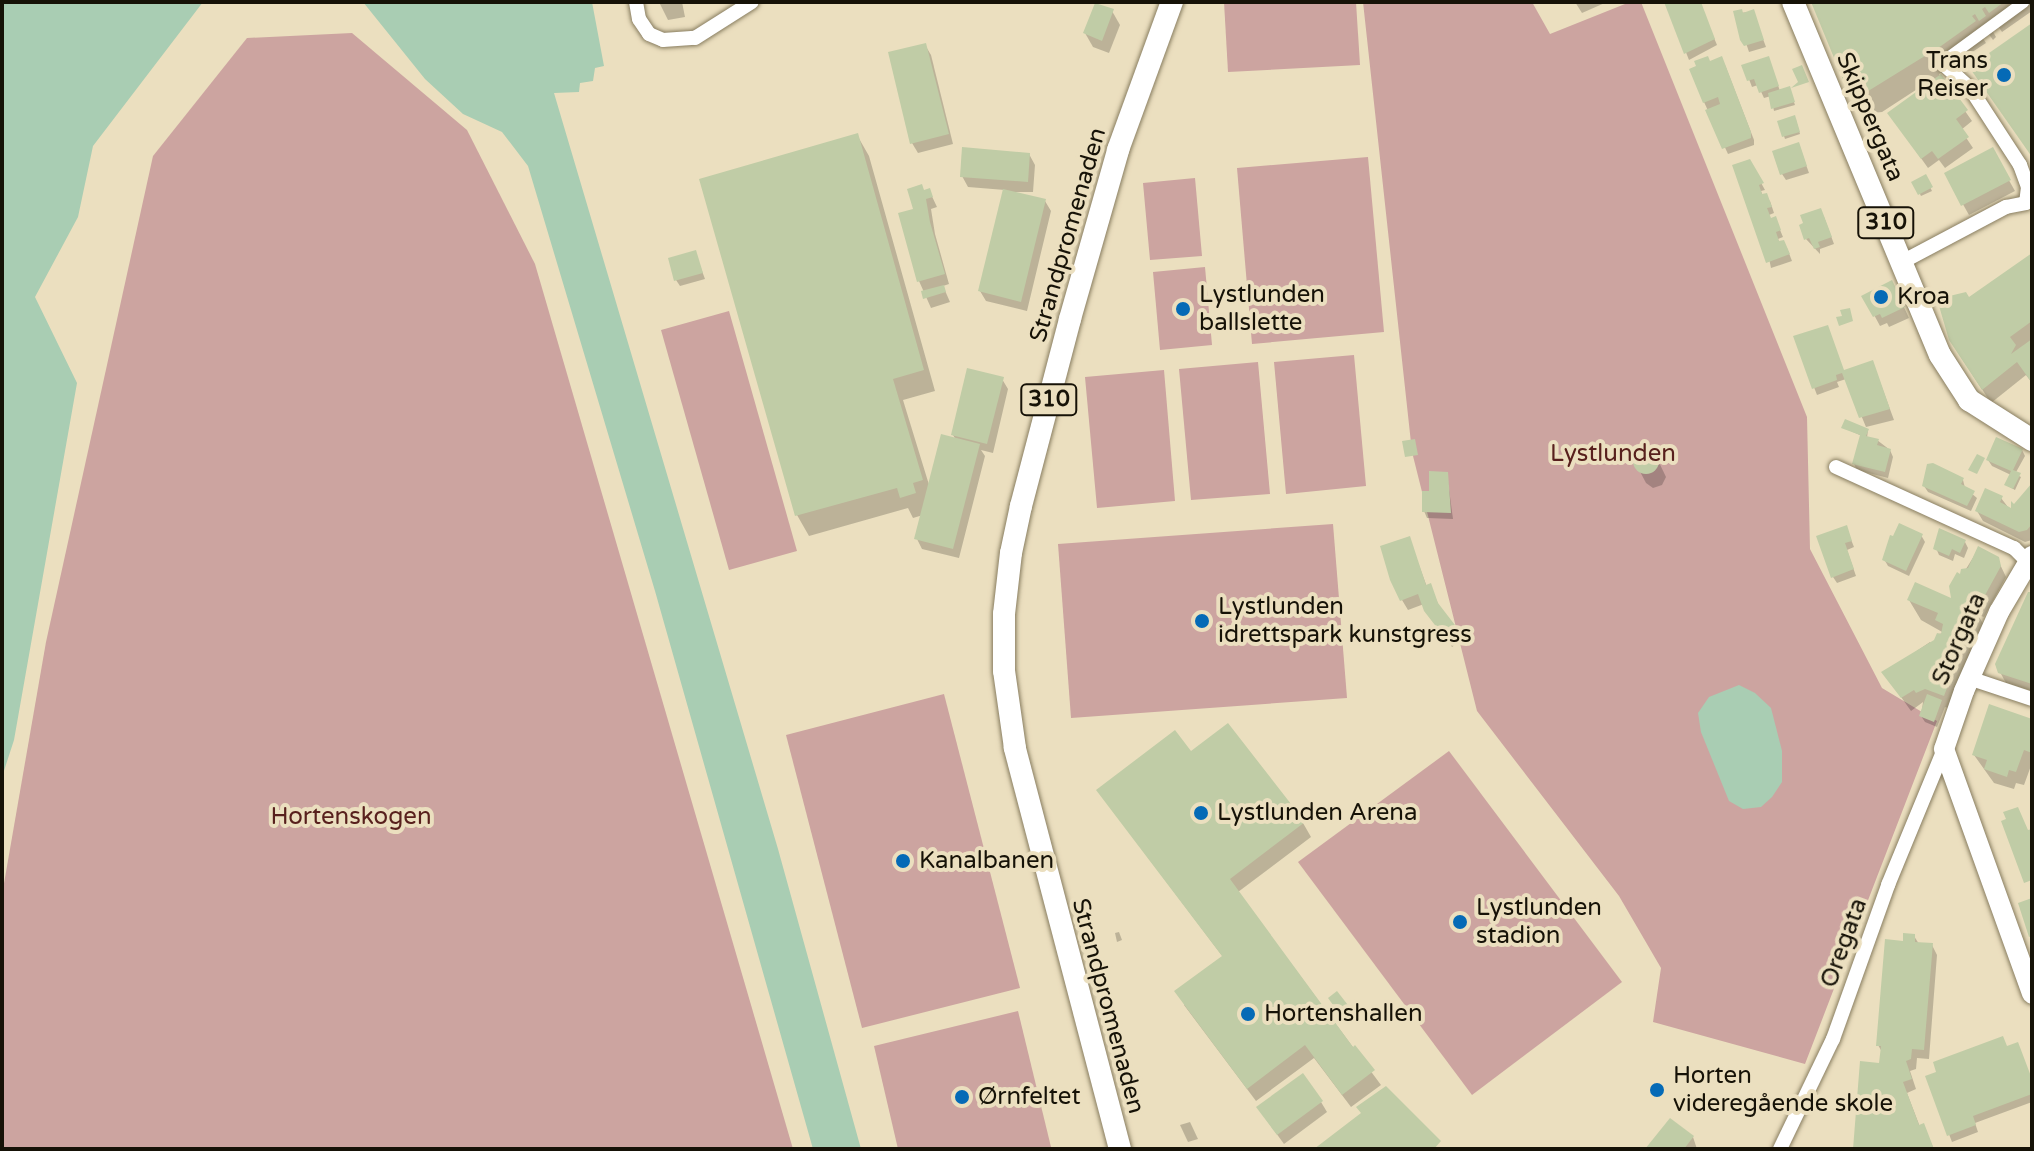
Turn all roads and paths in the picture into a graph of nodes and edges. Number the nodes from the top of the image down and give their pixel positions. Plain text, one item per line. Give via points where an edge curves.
1 (636, 2) edge
2 (752, 2) edge
3 (1172, 2) edge
4 (1793, 2) edge
5 (2023, 2) edge
6 (1941, 62) joint
7 (2030, 186) edge
8 (2029, 205) edge
9 (1902, 262) junction
10 (2032, 440) edge
11 (1836, 467) dead end
12 (2030, 561) edge
13 (1969, 678) junction
14 (2032, 699) edge
15 (1944, 749) junction
16 (2032, 994) edge
17 (1118, 1146) edge
18 (1780, 1149) edge

1 - 2 street via 649,34 663,40 695,38
3 - 17 main road, Strandpromenaden / 310 via 1136,95 1085,263 1021,506 1004,614 1004,671 1015,748
4 - 9 main road, Skippergata / 310
5 - 6 street
6 - 7 street via 1970,88
7 - 8 street
8 - 9 street via 2006,207
9 - 10 main road, Skippergata / 310 via 1957,384 1983,411
11 - 12 street via 2014,548
12 - 13 main road, Storgata
13 - 14 street
13 - 15 main road, Storgata
15 - 16 main road
15 - 18 street, Oregata via 1833,1039

